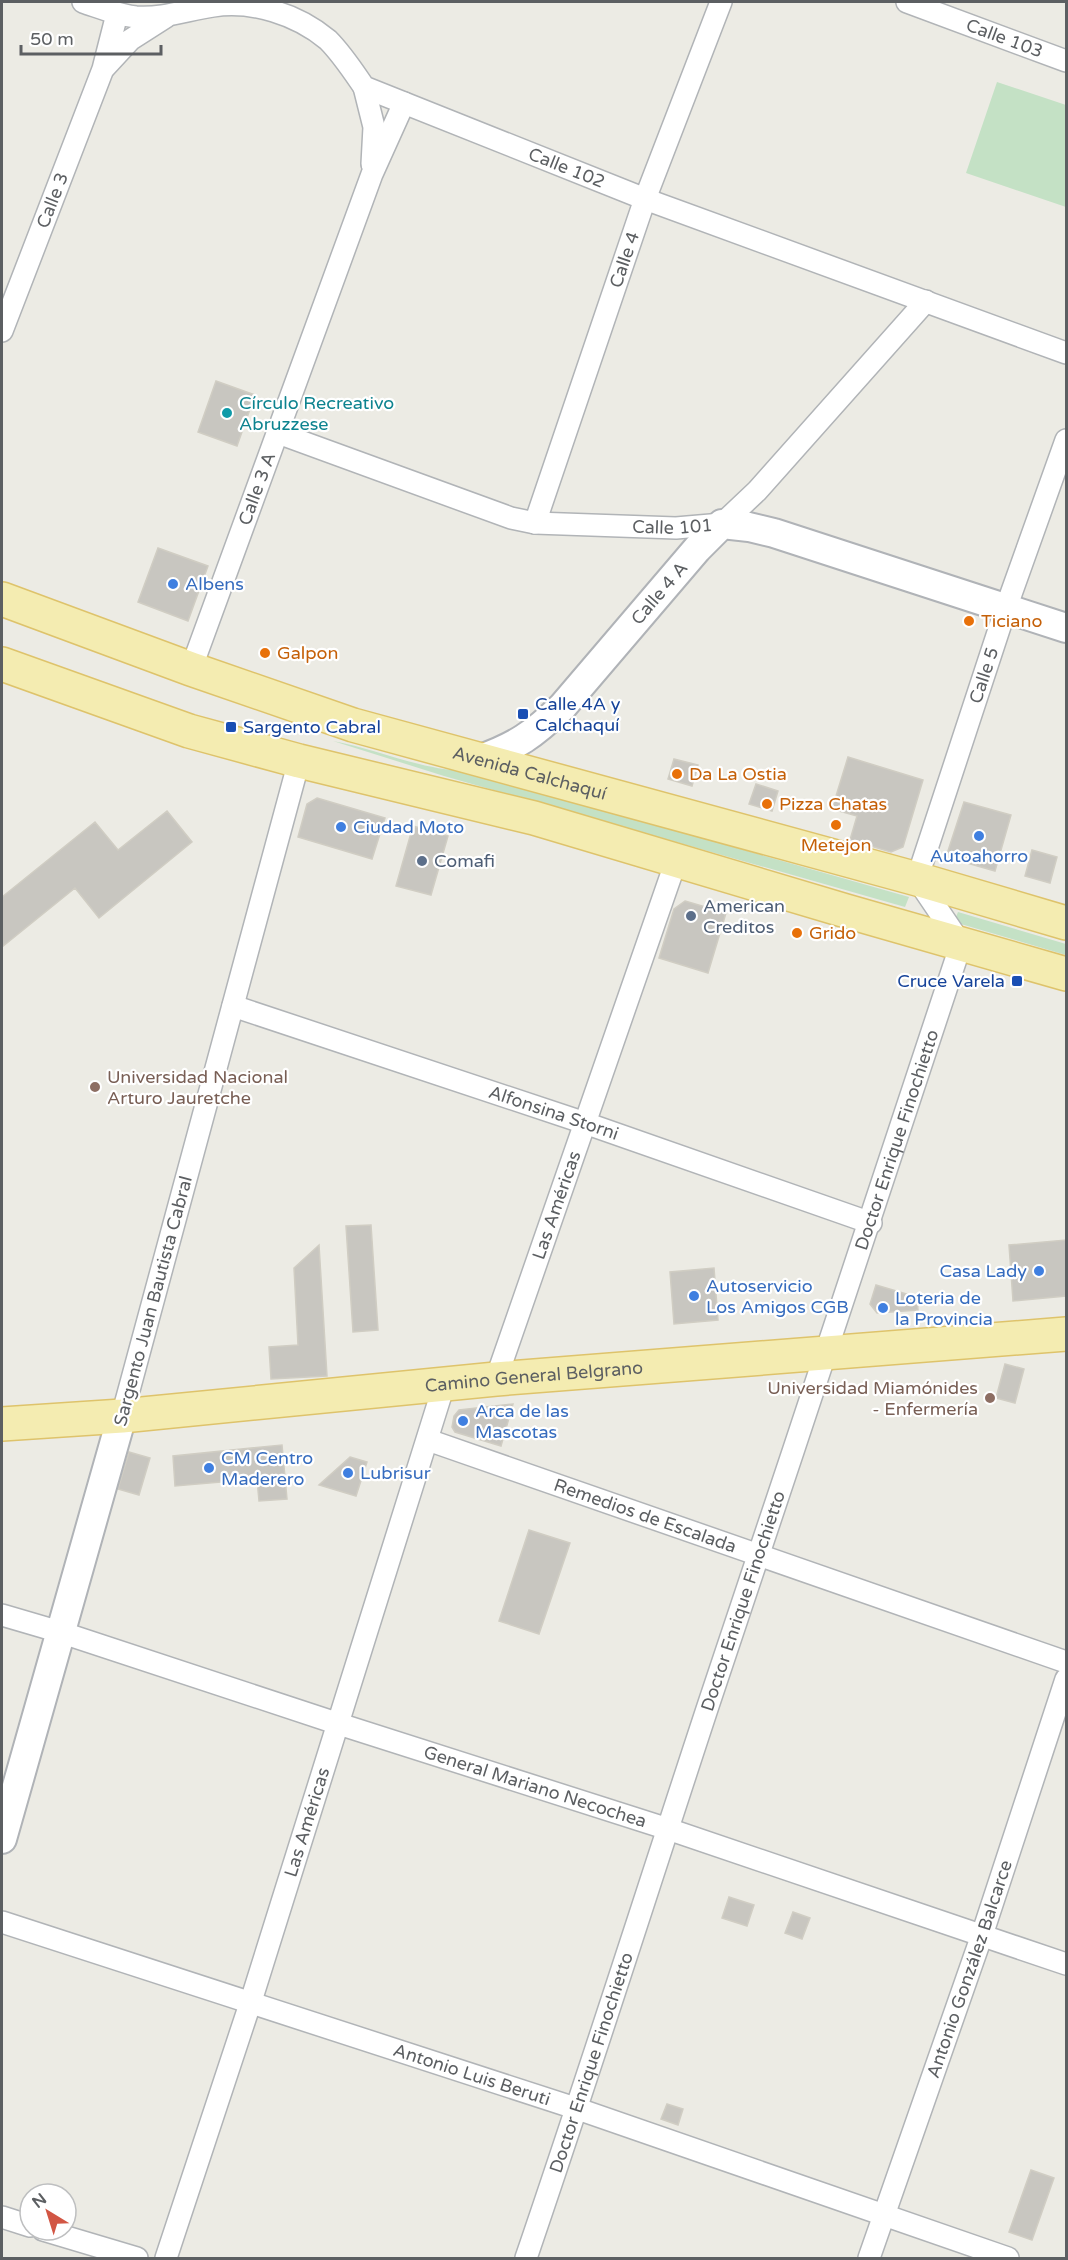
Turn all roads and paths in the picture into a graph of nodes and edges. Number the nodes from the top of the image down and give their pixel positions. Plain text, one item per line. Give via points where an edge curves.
1 (83, 2) edge
2 (721, 2) edge
3 (907, 2) edge
4 (277, 6) edge
5 (117, 14) junction
6 (169, 15) junction
7 (1066, 61) edge
8 (103, 69) junction
9 (364, 87) junction
10 (404, 103) junction
11 (372, 174) junction
12 (645, 199) junction
13 (926, 301) junction
14 (2, 331) edge
15 (1066, 353) edge
16 (278, 434) junction
17 (1066, 440) edge
18 (535, 523) junction
19 (722, 524) junction
20 (2, 599) edge
21 (1006, 608) junction
22 (1066, 628) edge
23 (2, 664) edge
24 (191, 669) junction
25 (353, 725) junction
26 (478, 760) junction
27 (299, 761) junction
28 (676, 861) junction
29 (917, 879) junction
30 (1066, 923) edge
31 (961, 944) junction
32 (1066, 974) edge
33 (233, 1006) junction
34 (585, 1123) junction
35 (871, 1222) junction
36 (1066, 1334) edge
37 (825, 1353) junction
38 (496, 1379) junction
39 (444, 1384) junction
40 (122, 1416) junction
41 (2, 1424) edge
42 (428, 1440) junction
43 (758, 1556) junction
44 (2, 1615) edge
45 (60, 1632) junction
46 (1066, 1662) edge
47 (1066, 1679) edge
48 (339, 1724) junction
49 (668, 1829) junction
50 (2, 1839) edge
51 (2, 1922) edge
52 (982, 1935) junction
53 (1066, 1964) edge
54 (251, 2001) junction
55 (578, 2109) junction
56 (883, 2216) junction
57 (2, 2217) edge
58 (18, 2222) edge
59 (78, 2241) edge
60 (137, 2259) edge
61 (166, 2259) edge
62 (526, 2259) edge
63 (869, 2259) edge
64 (1008, 2259) edge

1 - 5 street
2 - 12 street, Calle 4
3 - 7 street, Calle 103
4 - 6 street via 215,6
4 - 9 street via 327,40
5 - 6 street
5 - 8 street, Calle 3
6 - 8 street, Calle 3 via 130,40
8 - 14 street, Calle 3
9 - 10 street, Calle 102
9 - 11 street, Calle 3 A via 374,127
10 - 11 street, Calle 3 A
10 - 12 street, Calle 102
11 - 16 street, Calle 3 A
12 - 13 street, Calle 102
12 - 18 street, Calle 4
13 - 15 street, Calle 102
13 - 19 street, Calle 4 A via 757,491
16 - 18 street, Calle 101 via 511,518
16 - 24 street, Calle 3 A
17 - 21 street, Calle 5
18 - 19 street, Calle 101 via 676,528
19 - 21 street, Calle 101 via 774,533
19 - 26 street, Calle 4 A via 563,706 539,729 507,750
20 - 24 main road, Avenida Calchaquí
21 - 22 street, Calle 101
21 - 29 street, Calle 5
23 - 27 main road via 189,731
24 - 25 main road, Avenida Calchaquí
25 - 26 main road, Avenida Calchaquí
25 - 27 main road via 313,733 304,744
26 - 29 main road, Avenida Calchaquí
27 - 28 main road via 534,818
27 - 33 street, Sargento Juan Bautista Cabral
28 - 31 main road
28 - 34 street, Las Américas
29 - 30 main road, Avenida Calchaquí
29 - 31 street
31 - 32 main road
31 - 35 street, Doctor Enrique Finochietto
33 - 34 street, Alfonsina Storni
33 - 40 street, Sargento Juan Bautista Cabral
34 - 35 street, Alfonsina Storni
34 - 38 street, Las Américas
35 - 37 street, Doctor Enrique Finochietto
36 - 37 main road, Camino General Belgrano
37 - 38 main road, Camino General Belgrano
37 - 43 street, Doctor Enrique Finochietto
38 - 39 main road, Camino General Belgrano
39 - 40 main road, Camino General Belgrano
39 - 42 street, Las Américas
40 - 41 main road, Camino General Belgrano
40 - 45 street, Sargento Juan Bautista Cabral
42 - 43 street, Remedios de Escalada
42 - 48 street, Las Américas
43 - 46 street, Remedios de Escalada
43 - 49 street, Doctor Enrique Finochietto
44 - 45 street, General Mariano Necochea
45 - 48 street, General Mariano Necochea
45 - 50 street, Sargento Juan Bautista Cabral
47 - 52 street, Antonio González Balcarce
48 - 49 street, General Mariano Necochea
48 - 54 street, Las Américas
49 - 52 street, General Mariano Necochea
49 - 55 street, Doctor Enrique Finochietto
51 - 54 street, Antonio Luis Beruti
52 - 53 street, General Mariano Necochea
52 - 56 street, Antonio González Balcarce
54 - 55 street, Antonio Luis Beruti
54 - 61 street, Las Américas
55 - 56 street, Antonio Luis Beruti
55 - 62 street, Doctor Enrique Finochietto
56 - 63 street, Antonio González Balcarce
56 - 64 street, Antonio Luis Beruti
57 - 58 street
59 - 60 street

